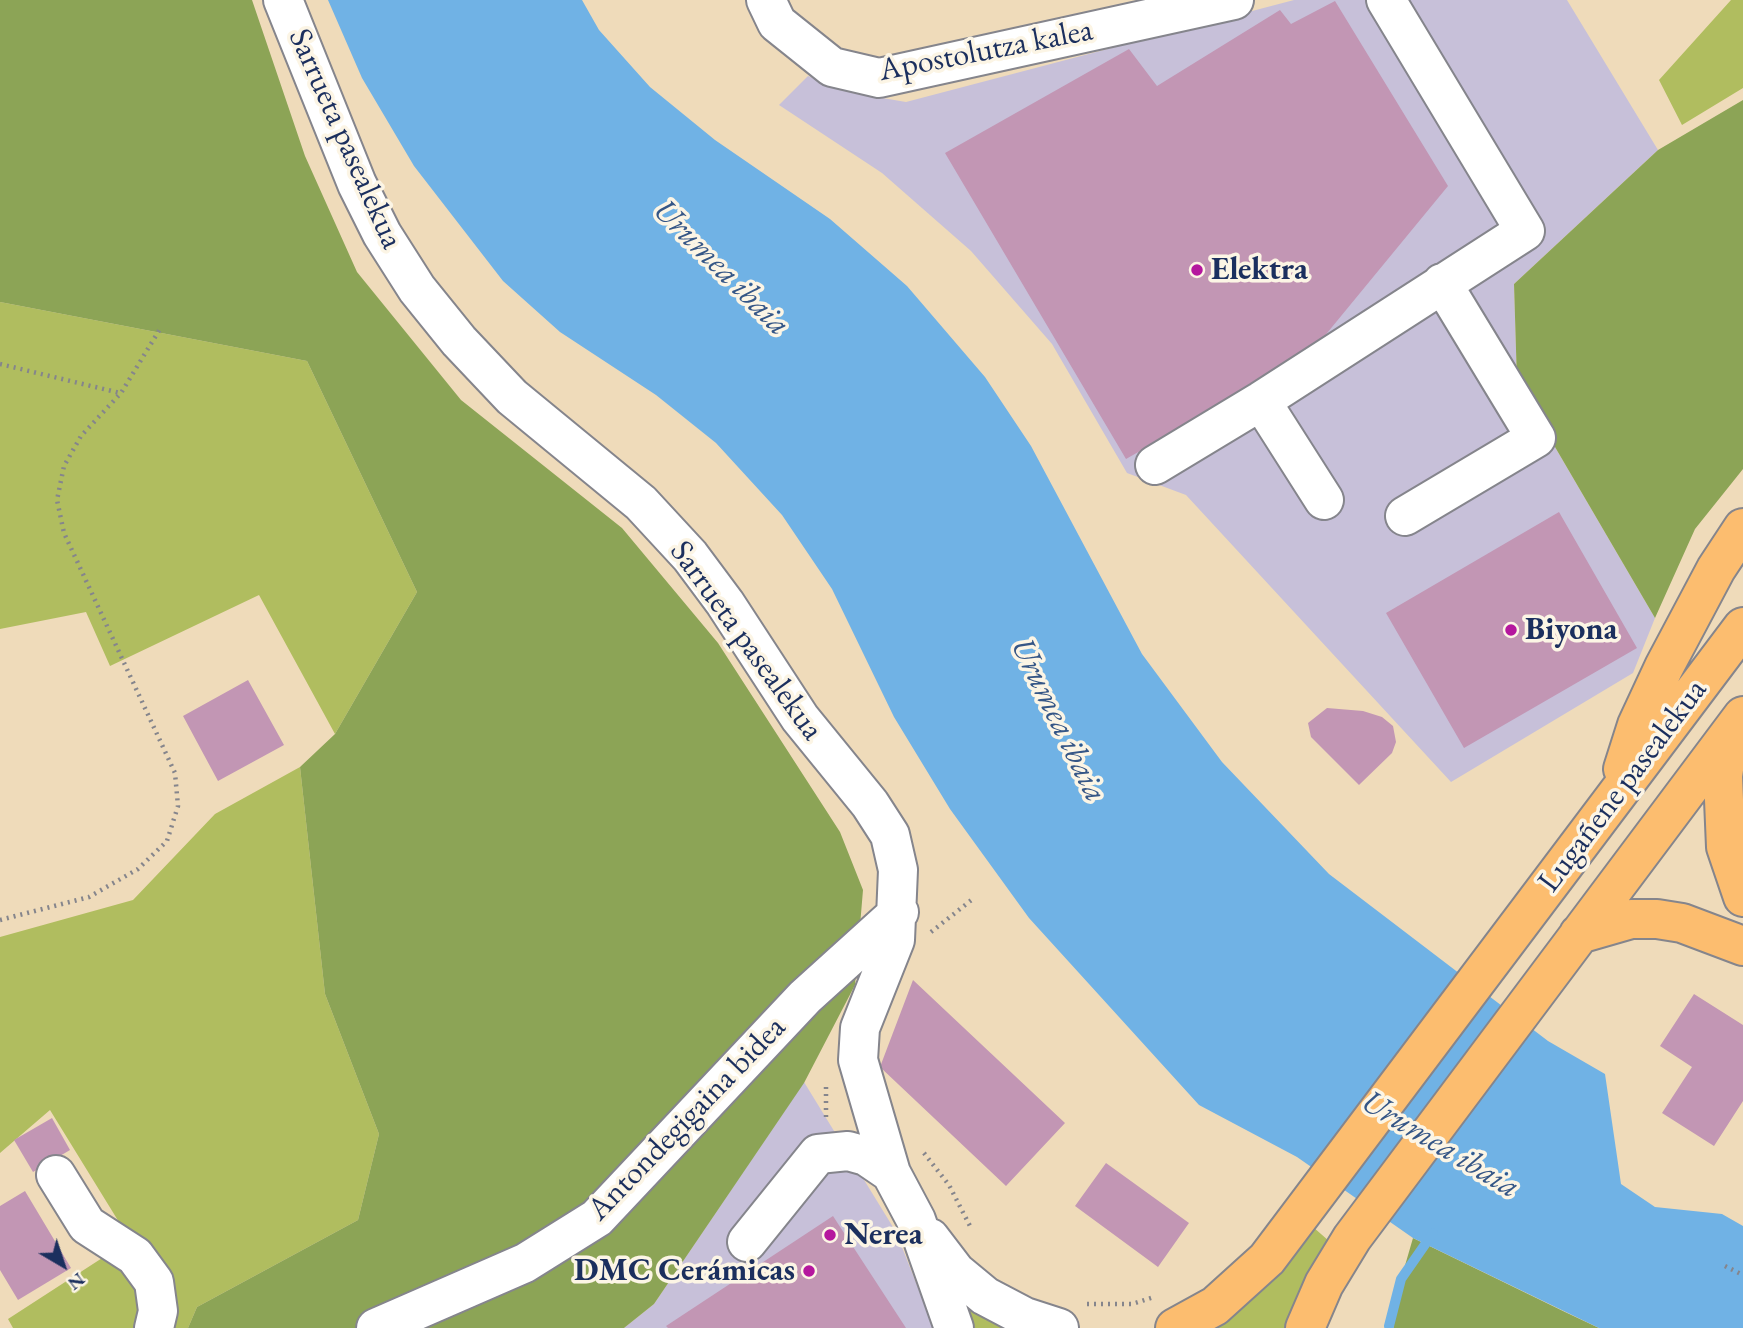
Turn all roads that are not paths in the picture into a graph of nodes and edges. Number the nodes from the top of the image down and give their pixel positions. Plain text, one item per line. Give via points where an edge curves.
1 (283, 0) edge
2 (766, 0) edge
3 (1234, 0) edge
4 (1386, 0) edge
5 (1442, 282) junction
6 (1261, 401) junction
7 (1155, 465) dead end
8 (1324, 500) dead end
9 (1405, 516) dead end
10 (1743, 528) edge
11 (1743, 626) edge
12 (1736, 725) edge
13 (1612, 801) junction
14 (1743, 897) edge
15 (909, 926) junction
16 (1579, 934) junction
17 (1743, 946) edge
18 (891, 1173) junction
19 (56, 1175) dead end
20 (916, 1220) junction
21 (747, 1242) dead end
22 (1165, 1312) edge
23 (1067, 1314) edge
24 (155, 1328) edge
25 (376, 1328) edge
26 (954, 1328) edge
27 (1305, 1328) edge

1 - 15 street, Sarrueta pasealekua via 357,184 417,289 512,397 641,503 690,556 800,718 890,835
2 - 3 street, Apostolutza kalea via 777,23 832,67 879,78
4 - 5 street via 1525,231
5 - 6 street
5 - 9 street via 1536,438
6 - 7 street
6 - 8 street
10 - 13 main road via 1664,667 1637,725
11 - 13 main road, Lugañene pasealekua
12 - 14 main road, Lugañene pasealekua via 1723,776 1726,847
12 - 16 main road, Lugañene pasealekua
13 - 22 main road, Lugañene pasealekua via 1268,1259 1215,1306
15 - 18 street, Sarrueta pasealekua via 895,940 860,1028 858,1060
15 - 25 street, Antondegigaina bidea via 806,998 597,1218 525,1263
16 - 17 main road, Lugañene pasealekua via 1604,924 1657,919 1682,923
16 - 27 main road, Lugañene pasealekua via 1352,1238 1324,1284
18 - 20 street, Sarrueta pasealekua
18 - 21 street via 866,1156 848,1151 818,1154
19 - 24 street via 87,1225 135,1256 154,1282
20 - 23 street via 957,1272 985,1296 1025,1317
20 - 26 street

